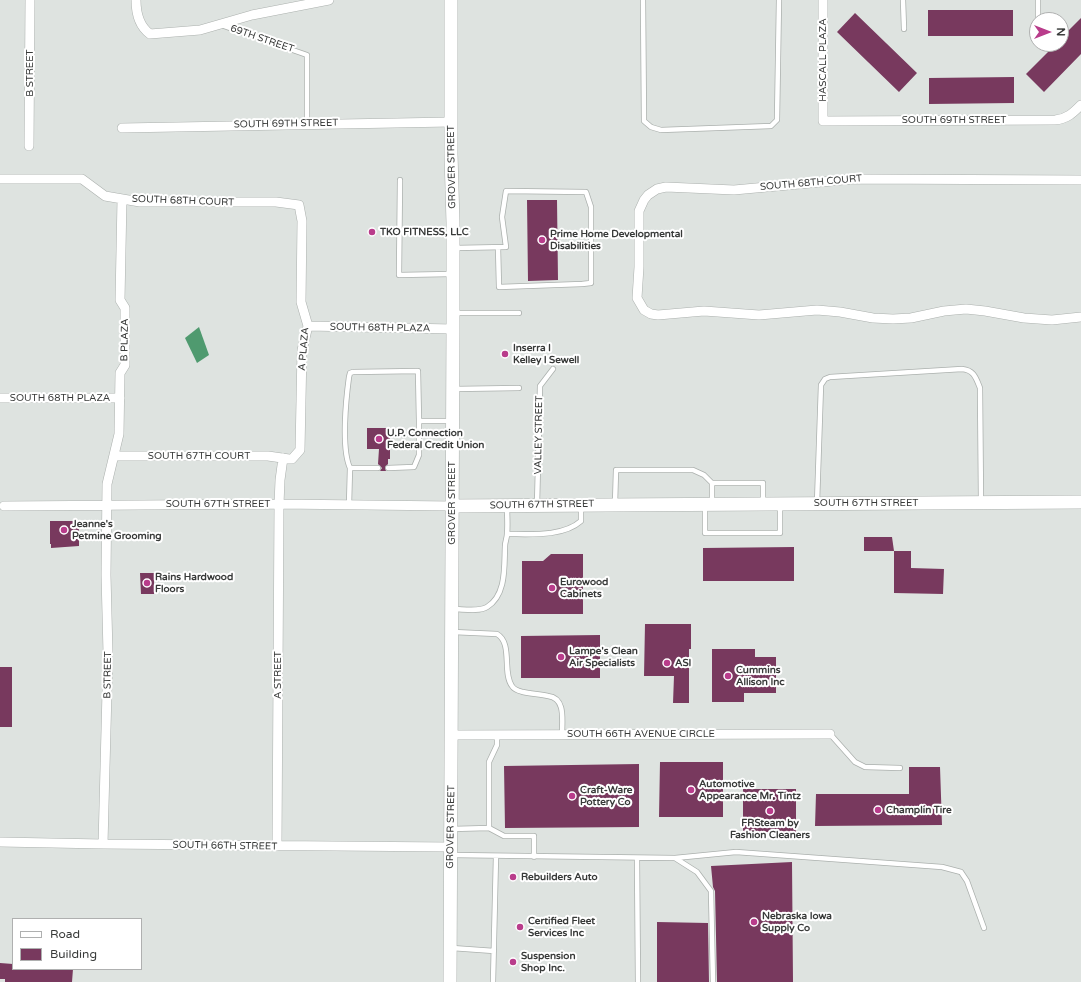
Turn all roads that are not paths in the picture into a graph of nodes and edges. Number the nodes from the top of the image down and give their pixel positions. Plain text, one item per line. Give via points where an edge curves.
1 (30, 0) edge
2 (136, 0) edge
3 (329, 0) edge
4 (451, 0) edge
5 (643, 0) edge
6 (779, 0) edge
7 (823, 0) edge
8 (903, 0) edge
9 (1038, 0) edge
10 (1038, 12) edge
11 (219, 25) junction
12 (904, 29) dead end
13 (1081, 105) edge
14 (823, 121) joint
15 (451, 122) junction
16 (307, 124) junction
17 (122, 128) dead end
18 (29, 146) dead end
19 (0, 179) edge
20 (400, 180) dead end
21 (1081, 180) edge
22 (122, 199) junction
23 (300, 205) joint
24 (498, 247) junction
25 (453, 248) junction
26 (453, 274) junction
27 (453, 313) junction
28 (519, 313) dead end
29 (1081, 317) edge
30 (308, 326) junction
31 (453, 329) junction
32 (553, 369) dead end
33 (519, 388) dead end
34 (453, 389) junction
35 (0, 398) edge
36 (120, 398) junction
37 (419, 421) junction
38 (452, 421) junction
39 (114, 456) junction
40 (284, 458) junction
41 (350, 468) junction
42 (378, 468) dead end
43 (388, 468) dead end
44 (712, 483) junction
45 (981, 502) junction
46 (1081, 502) edge
47 (763, 503) junction
48 (780, 503) junction
49 (817, 503) junction
50 (279, 504) junction
51 (581, 504) junction
52 (615, 504) junction
53 (708, 504) junction
54 (107, 505) junction
55 (349, 505) junction
56 (507, 505) junction
57 (537, 505) junction
58 (4, 506) dead end
59 (452, 506) junction
60 (507, 534) junction
61 (452, 609) junction
62 (452, 632) junction
63 (830, 734) joint
64 (452, 735) junction
65 (497, 735) junction
66 (562, 735) junction
67 (900, 768) dead end
68 (489, 828) junction
69 (451, 829) junction
70 (0, 842) edge
71 (103, 844) junction
72 (277, 846) junction
73 (450, 851) junction
74 (496, 856) junction
75 (534, 857) junction
76 (637, 858) junction
77 (675, 858) junction
78 (984, 928) dead end
79 (450, 948) junction
80 (494, 951) junction
81 (450, 982) edge
82 (493, 982) edge
83 (638, 982) edge
84 (713, 982) edge

1 - 18 street, B STREET
2 - 11 street via 140,23 150,34 189,32
3 - 11 street via 252,15
4 - 15 main road, GROVER STREET
5 - 6 lane via 644,121 651,127 661,130 771,126 777,120
7 - 14 street, HASCALL PLAZA
8 - 12 lane
9 - 10 lane
11 - 16 lane, 69TH STREET via 307,55
13 - 14 street, SOUTH 69TH STREET via 1068,117 1056,120
15 - 16 street, SOUTH 69TH STREET
15 - 25 main road, GROVER STREET
16 - 17 street, SOUTH 69TH STREET
19 - 22 street, SOUTH 68TH COURT via 82,179 105,196
20 - 26 lane via 399,275
21 - 29 street, SOUTH 68TH COURT via 854,179 734,190 666,187 657,189 648,195 639,211 637,298 644,310 658,315 704,311 759,315 818,310 893,319 966,309 1052,320
22 - 23 street, SOUTH 68TH COURT via 140,202 276,202
22 - 36 street, B PLAZA via 120,300 125,308 125,365 120,373
23 - 30 street, A PLAZA via 301,302
24 - 24 lane via 506,247 502,217 506,191 586,192 591,207 591,283 499,286
24 - 25 lane
25 - 26 main road, GROVER STREET
26 - 27 main road, GROVER STREET
27 - 28 lane
27 - 31 main road, GROVER STREET
30 - 31 street, SOUTH 68TH PLAZA
30 - 40 street, A PLAZA via 302,350 301,447 292,459
31 - 34 main road, GROVER STREET
32 - 57 lane, VALLEY STREET via 540,386
33 - 34 lane
34 - 38 main road, GROVER STREET
35 - 36 street, SOUTH 68TH PLAZA
36 - 39 street, B PLAZA via 119,434
37 - 38 lane
37 - 41 lane via 418,371 350,373 345,414 346,457
37 - 43 lane via 419,455 414,467
38 - 59 main road, GROVER STREET
39 - 40 street, SOUTH 67TH COURT
39 - 54 street, B PLAZA via 107,484
40 - 50 street
41 - 42 lane
41 - 55 lane
44 - 47 lane via 763,483
44 - 52 lane via 704,475 693,470 616,470
44 - 53 lane
45 - 46 main road, SOUTH 67TH STREET
45 - 49 main road, SOUTH 67TH STREET
45 - 49 lane via 980,388 973,373 962,369 825,378 821,385
47 - 48 main road, SOUTH 67TH STREET
47 - 53 main road, SOUTH 67TH STREET
48 - 49 main road, SOUTH 67TH STREET
48 - 53 lane via 780,533 705,533
50 - 54 street, SOUTH 67TH STREET
50 - 55 street, SOUTH 67TH STREET
50 - 72 street, A STREET
51 - 52 main road, SOUTH 67TH STREET
51 - 57 main road, SOUTH 67TH STREET
51 - 60 lane via 581,521 566,531
52 - 53 main road, SOUTH 67TH STREET
54 - 58 street, SOUTH 67TH STREET
54 - 71 street, B STREET via 108,653
55 - 59 street, SOUTH 67TH STREET
56 - 57 main road, SOUTH 67TH STREET
56 - 59 main road, SOUTH 67TH STREET
56 - 60 lane
59 - 61 main road, GROVER STREET
60 - 61 lane via 504,544 505,570 494,601 483,609
61 - 62 main road, GROVER STREET
62 - 64 main road, GROVER STREET
62 - 66 lane via 501,636 512,686 529,694 553,696 558,700 561,706
63 - 66 street, SOUTH 66TH AVENUE CIRCLE
63 - 67 lane via 855,762 864,767
64 - 65 street, SOUTH 66TH AVENUE CIRCLE
64 - 69 main road, GROVER STREET
65 - 66 street, SOUTH 66TH AVENUE CIRCLE
65 - 68 lane via 497,745 489,762
68 - 69 lane
68 - 75 lane via 504,836 534,836
69 - 73 main road, GROVER STREET
70 - 71 street, SOUTH 66TH STREET
71 - 72 street, SOUTH 66TH STREET
72 - 73 street, SOUTH 66TH STREET
73 - 74 lane
73 - 79 main road, GROVER STREET
74 - 75 lane
74 - 80 lane
75 - 76 lane
76 - 77 lane
76 - 83 lane
77 - 78 lane via 736,852 942,867 961,872 967,881
77 - 84 lane via 697,872 711,890
79 - 80 lane
79 - 81 main road, GROVER STREET
80 - 82 lane

